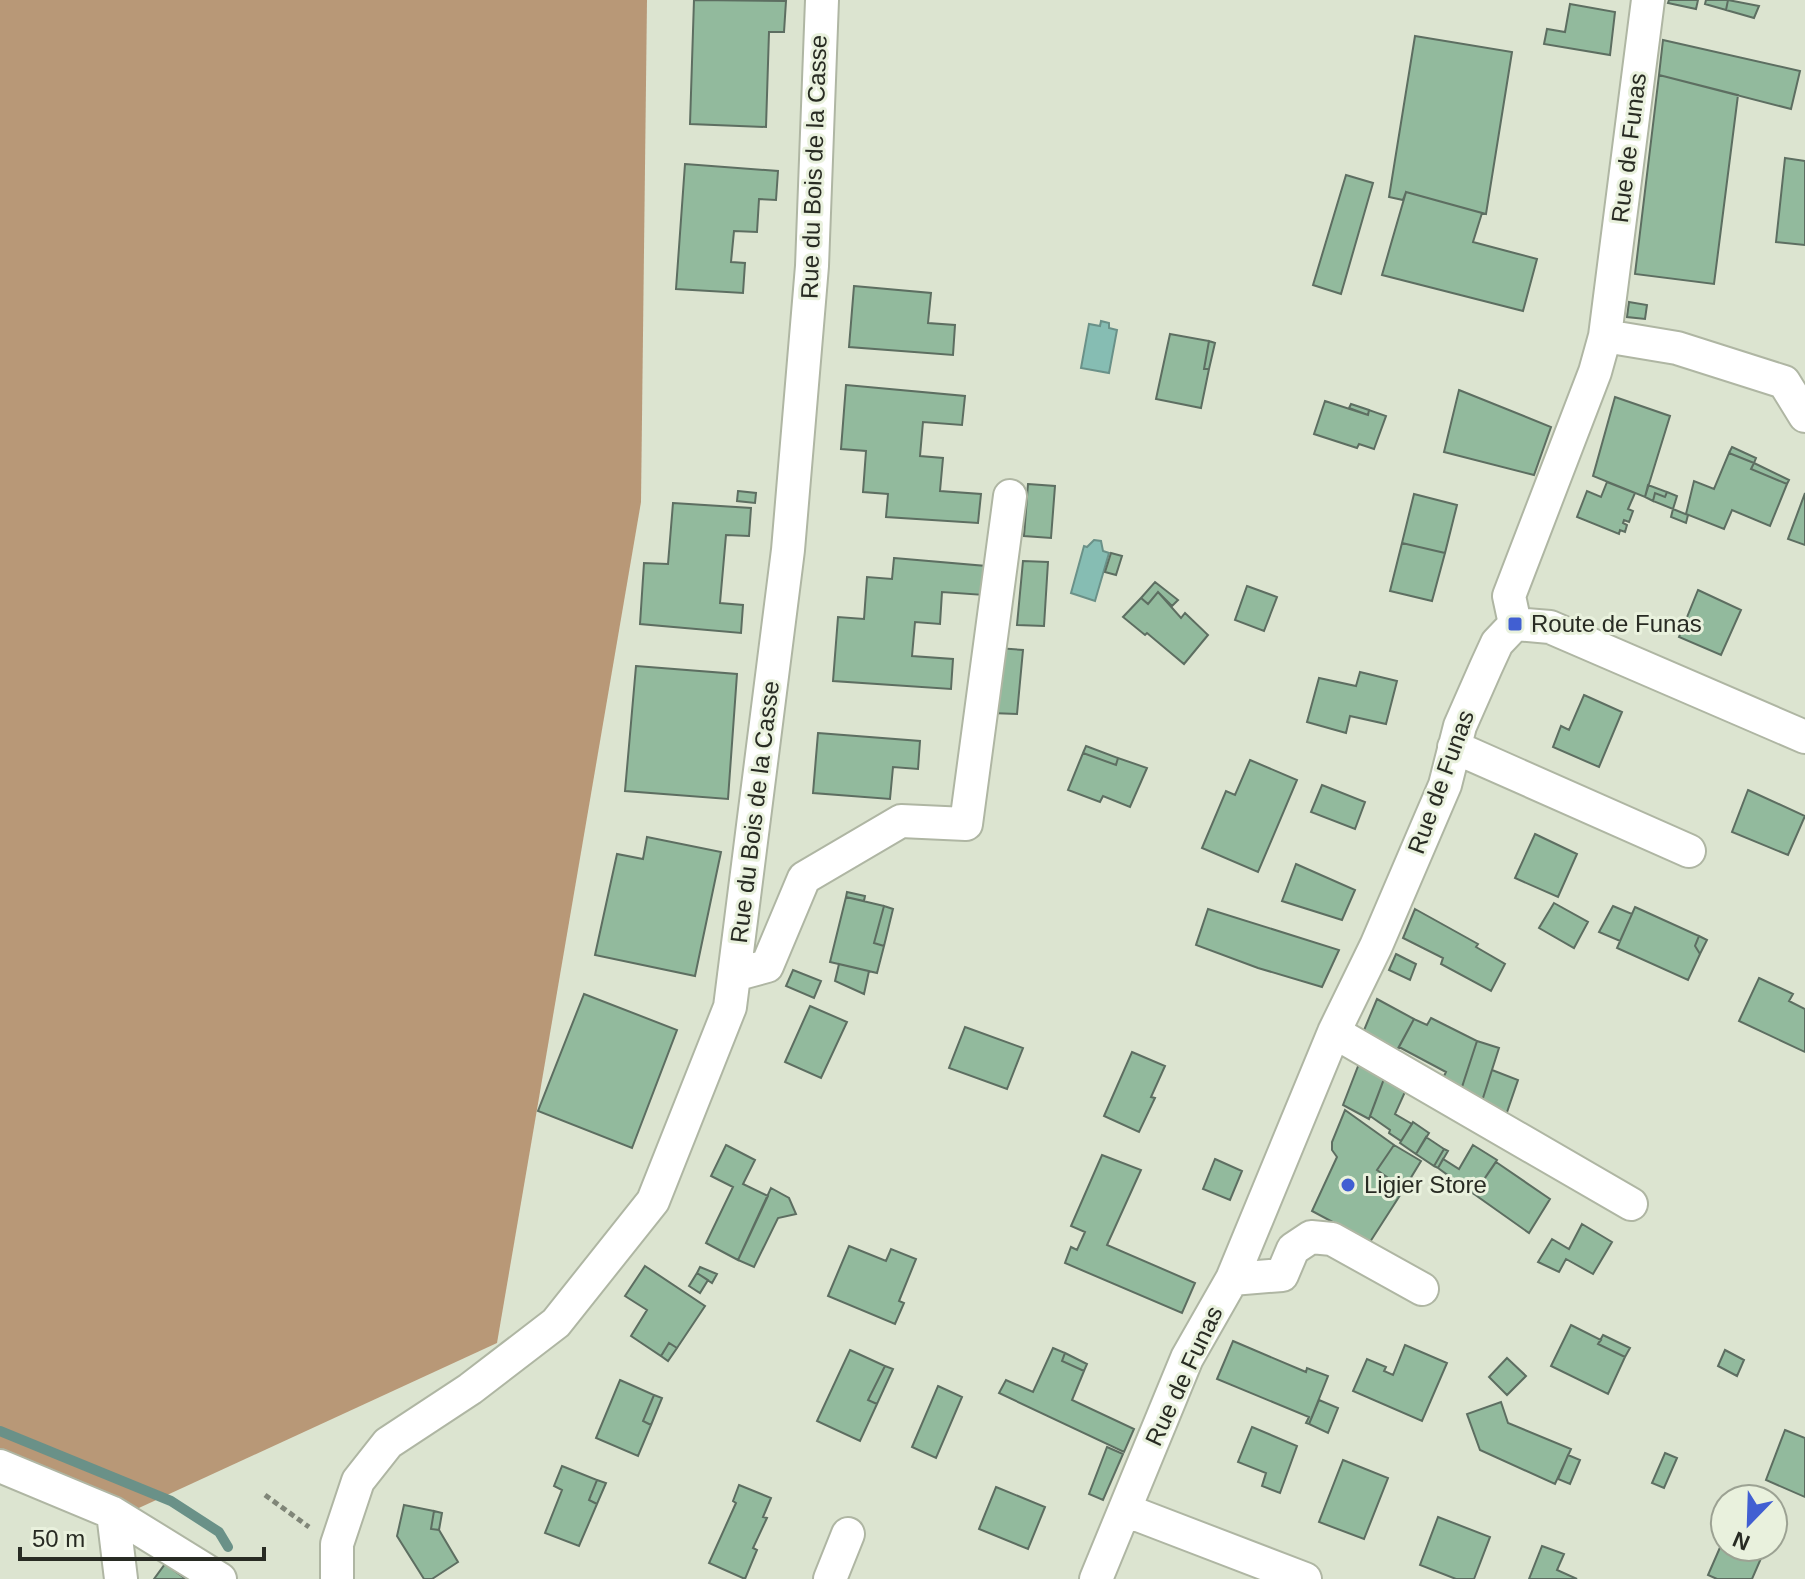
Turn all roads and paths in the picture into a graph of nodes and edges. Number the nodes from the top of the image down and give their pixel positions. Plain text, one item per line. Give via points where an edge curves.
1 (822, 0) edge
2 (1648, 0) edge
3 (1605, 336) junction
4 (1805, 416) edge
5 (1010, 496) dead end
6 (1515, 624) junction
7 (1805, 737) edge
8 (1454, 747) junction
9 (1689, 851) dead end
10 (734, 975) junction
11 (1334, 1032) junction
12 (1631, 1204) dead end
13 (1232, 1279) junction
14 (1422, 1289) dead end
15 (0, 1466) edge
16 (358, 1481) junction
17 (265, 1495) dead end
18 (1125, 1510) junction
19 (113, 1513) junction
20 (848, 1534) dead end
21 (337, 1544) junction
22 (121, 1579) edge
23 (220, 1579) edge
24 (337, 1579) edge
25 (357, 1579) edge
26 (830, 1579) edge
27 (1096, 1579) edge
28 (1305, 1579) edge

1 - 10 street, Rue du Bois de la Casse via 812,266 788,550
2 - 3 street, Rue de Funas
3 - 4 street via 1677,348 1784,382
3 - 6 street, Rue de Funas via 1509,596
5 - 10 street via 966,824 901,821 804,878 767,966
6 - 7 street via 1550,627
6 - 8 street, Rue de Funas via 1497,643
8 - 9 street
8 - 11 street, Rue de Funas via 1445,785
10 - 16 street, Rue du Bois de la Casse via 730,1007 653,1201 556,1323 388,1443
11 - 12 street
11 - 13 street, Rue de Funas
13 - 14 street via 1282,1275 1293,1249 1311,1237 1332,1239
13 - 18 street, Rue de Funas via 1187,1358
15 - 19 street
16 - 21 street, Rue du Bois de la Casse
16 - 25 street via 352,1565
17 - 21 path
18 - 27 street, Rue de Funas
18 - 28 street
19 - 22 street
19 - 23 street
20 - 26 street
21 - 24 street, Rue du Bois de la Casse

